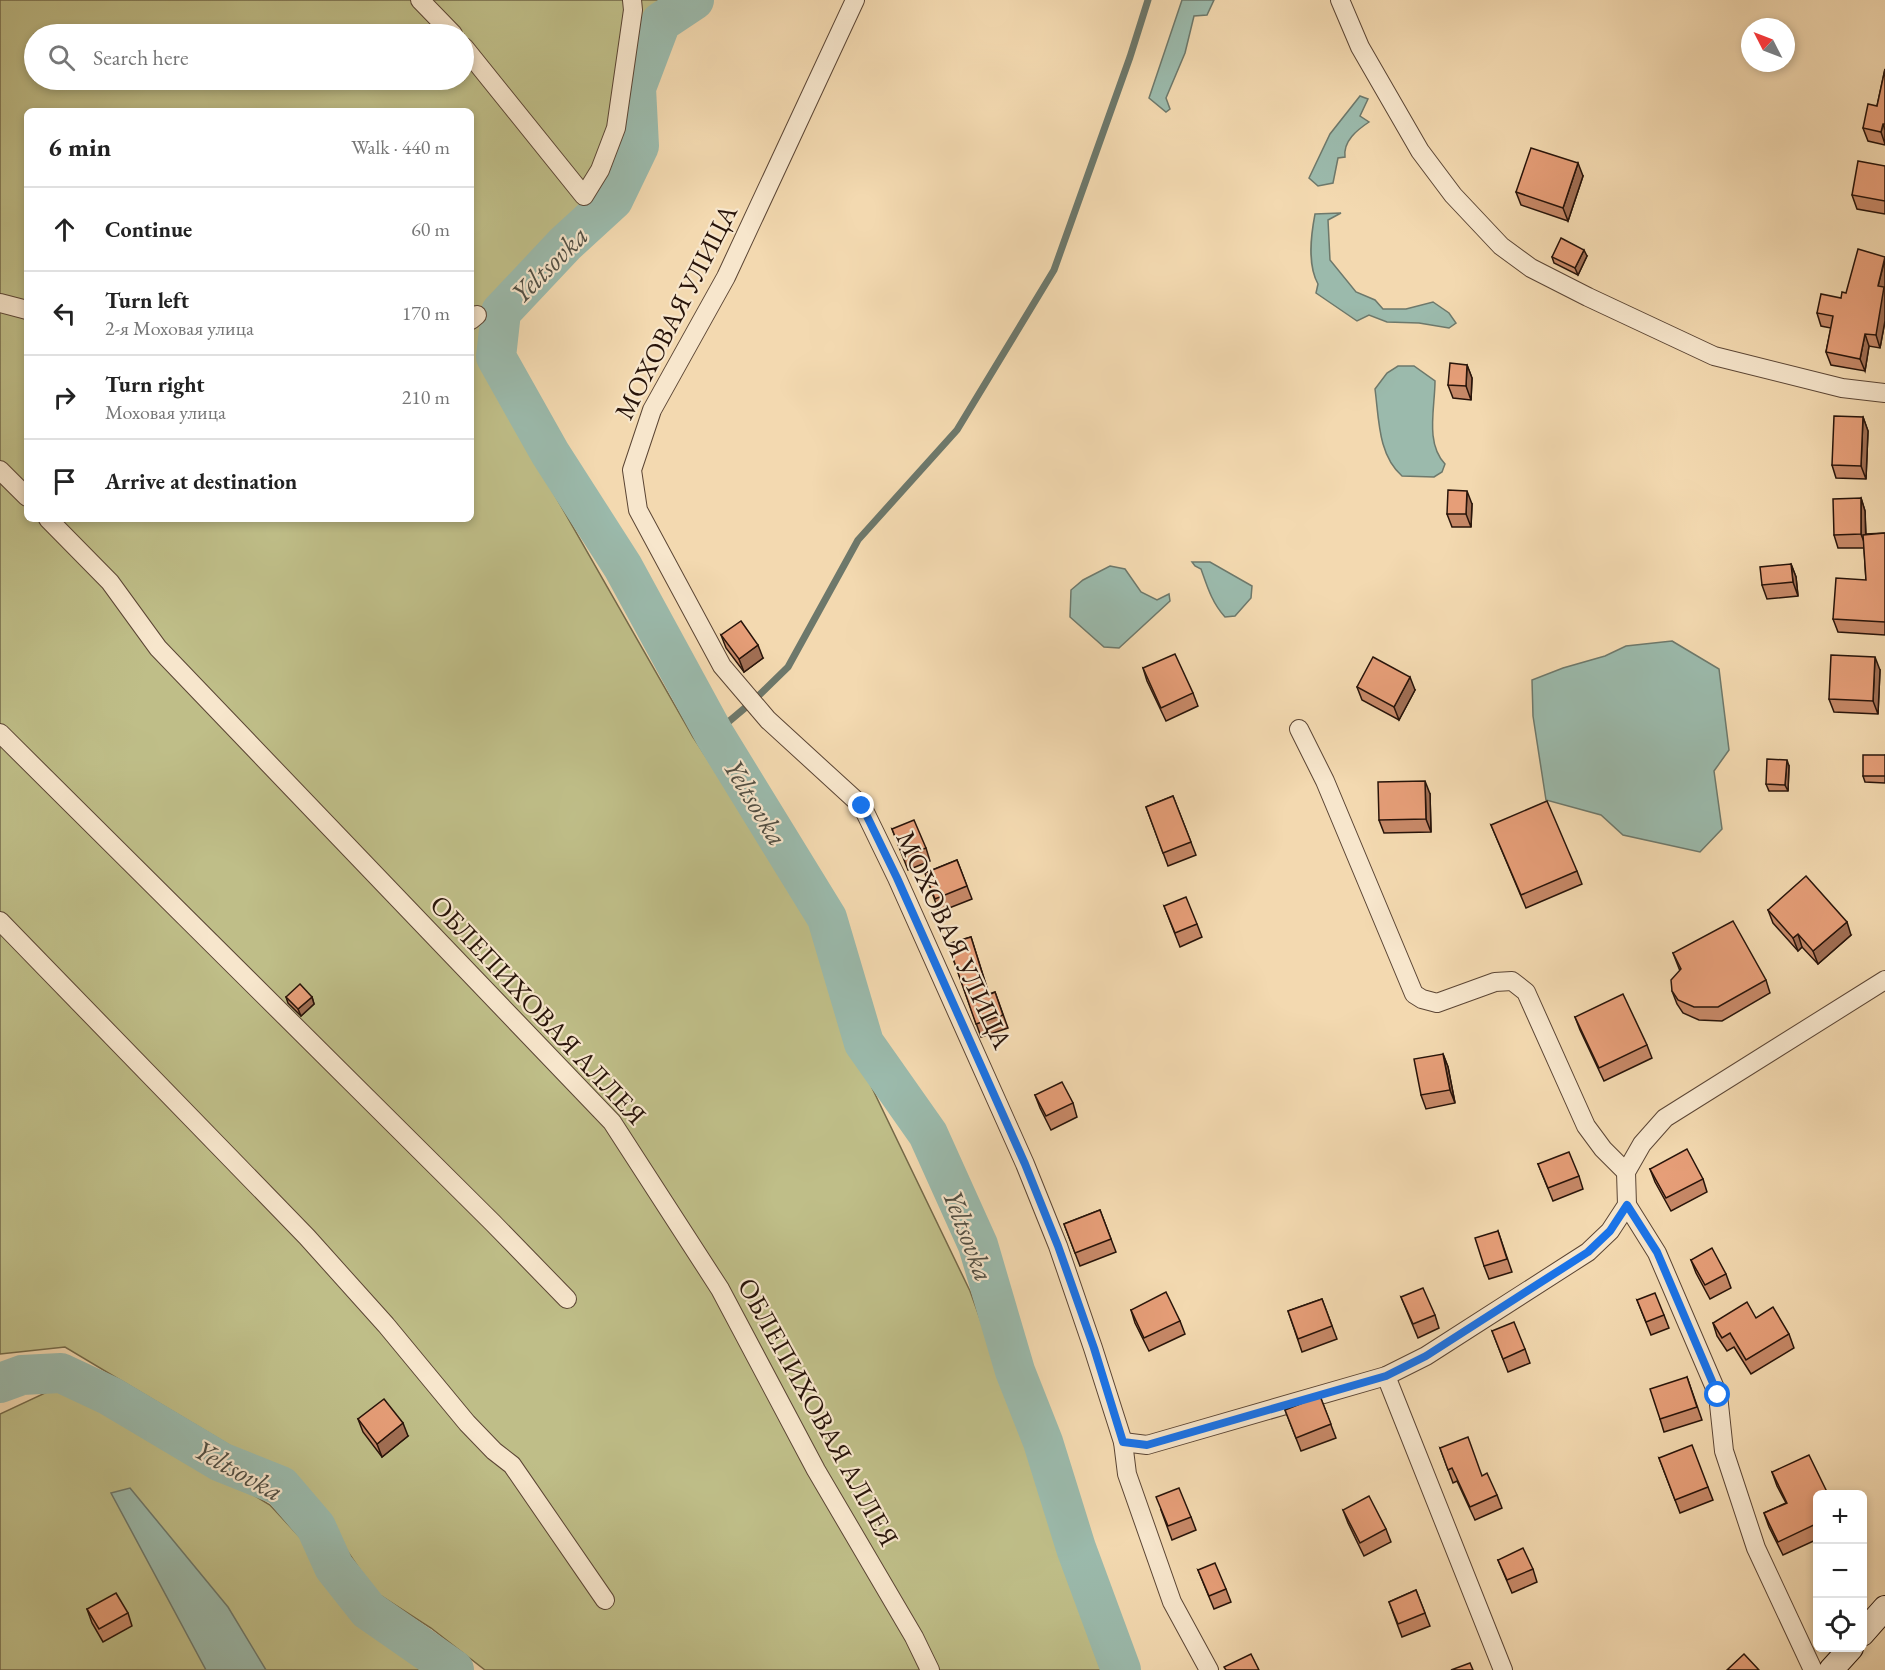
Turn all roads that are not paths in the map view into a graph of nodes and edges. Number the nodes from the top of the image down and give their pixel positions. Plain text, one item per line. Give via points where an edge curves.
1 (420, 0) edge
2 (632, 0) edge
3 (855, 0) edge
4 (1340, 0) edge
5 (443, 24) edge
6 (474, 59) edge
7 (0, 303) edge
8 (24, 309) edge
9 (1885, 393) edge
10 (0, 470) edge
11 (24, 494) edge
12 (51, 522) edge
13 (1299, 729) dead end
14 (0, 733) edge
15 (0, 921) edge
16 (1885, 980) edge
17 (1626, 1172) junction
18 (1627, 1205) junction
19 (567, 1299) dead end
20 (1386, 1376) junction
21 (1123, 1442) junction
22 (605, 1600) dead end
23 (1885, 1608) edge
24 (1867, 1629) edge
25 (1847, 1652) edge
26 (930, 1670) edge
27 (1209, 1670) edge
28 (1503, 1670) edge
29 (1813, 1670) edge
30 (1831, 1670) edge

1 - 5 street
2 - 6 street via 616,128 600,170 584,196
3 - 21 street, МОХОВАЯ УЛИЦА via 726,277 651,411 632,470 638,510 722,666 768,720 862,806 1025,1164 1094,1348
4 - 9 street via 1360,47 1420,151 1453,195 1501,246 1531,268 1714,356 1842,388
7 - 8 street
10 - 11 street
12 - 26 street, ОБЛЕПИХОВАЯ АЛЛЕЯ via 110,582 158,648 612,1122 720,1289 816,1470
13 - 17 street via 1325,781 1414,994 1437,1003 1495,982 1512,981 1526,992 1586,1126
14 - 19 street
15 - 22 street via 307,1236 467,1423 512,1465
16 - 17 street via 1665,1118 1642,1143
17 - 18 street
18 - 20 street via 1610,1231 1588,1252 1426,1356
18 - 29 street via 1657,1252 1718,1395 1724,1451 1756,1548
20 - 21 street via 1147,1445
20 - 28 street
21 - 27 street, МОХОВАЯ УЛИЦА via 1128,1474 1172,1602
23 - 24 street
25 - 30 street

